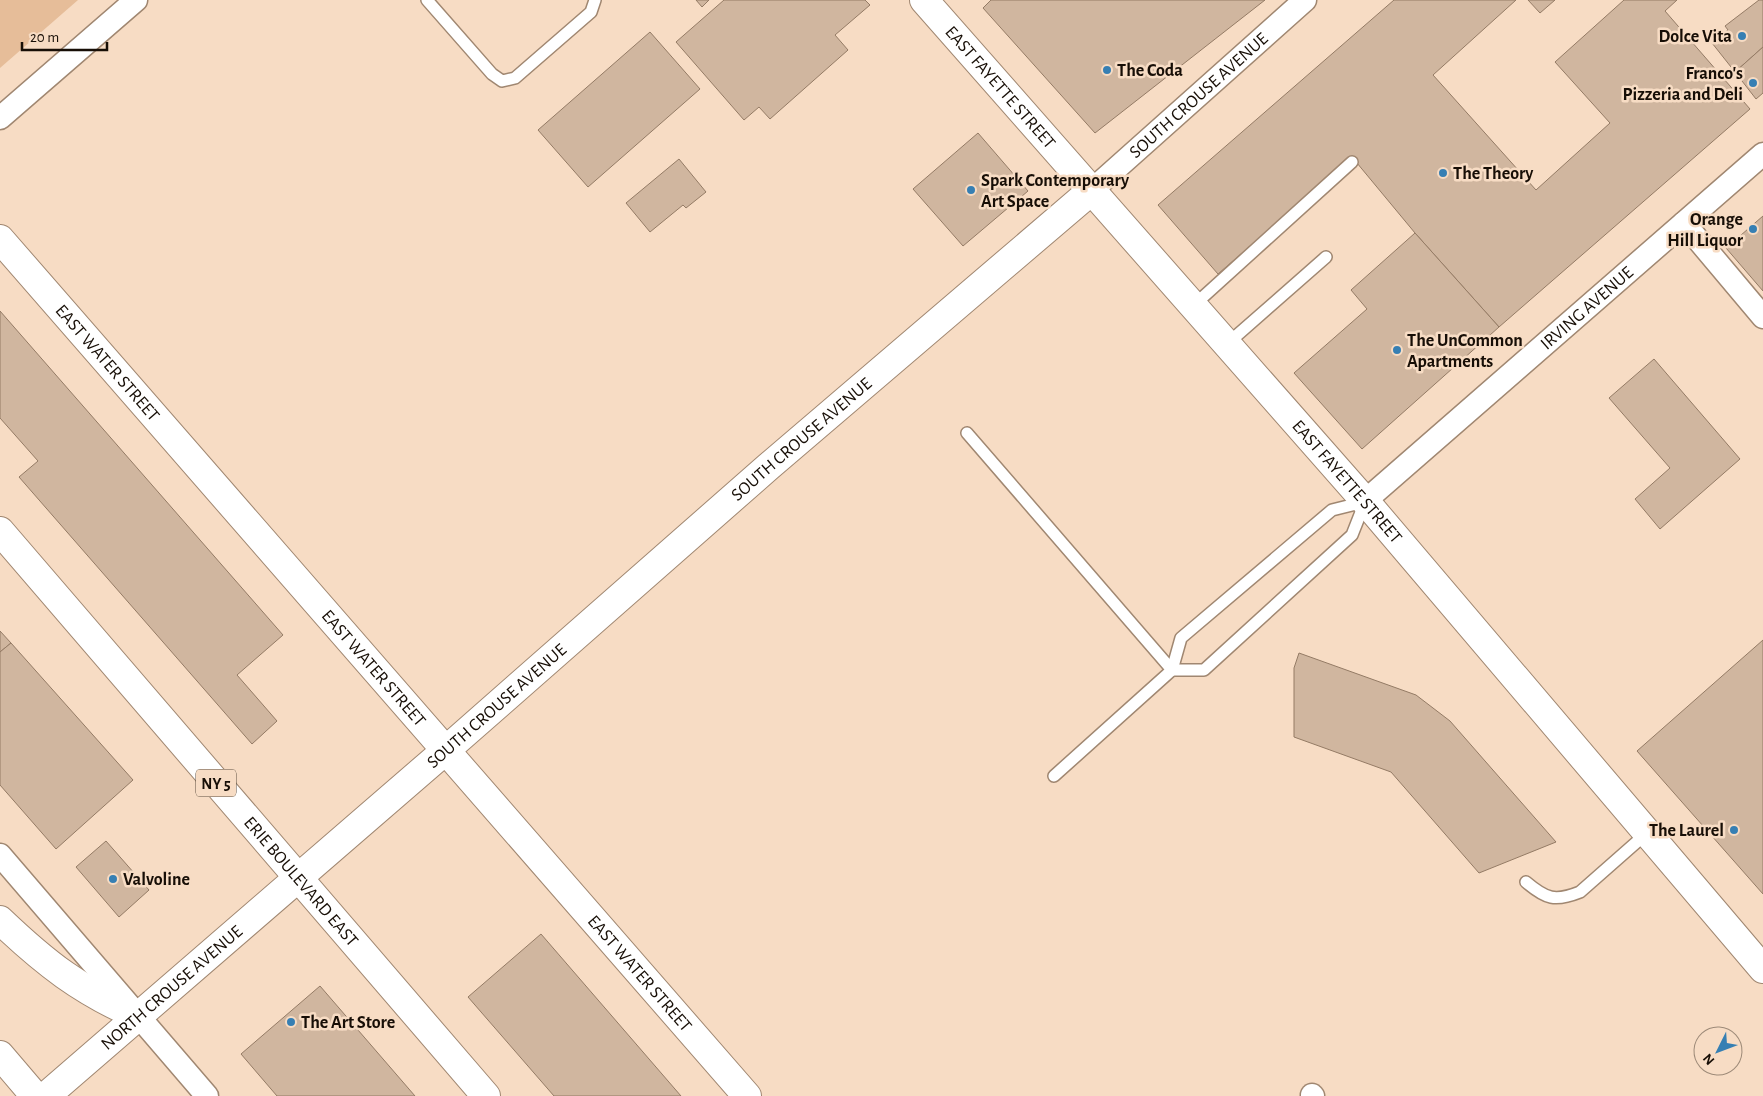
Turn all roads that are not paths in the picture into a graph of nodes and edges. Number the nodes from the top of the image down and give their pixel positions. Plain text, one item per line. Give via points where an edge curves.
1 (136, 0) edge
2 (427, 0) edge
3 (595, 0) edge
4 (924, 0) edge
5 (1304, 0) edge
6 (0, 118) edge
7 (1763, 154) edge
8 (1352, 162) dead end
9 (1092, 191) junction
10 (1684, 223) junction
11 (0, 239) edge
12 (1326, 256) dead end
13 (1193, 306) junction
14 (1763, 316) edge
15 (1227, 344) junction
16 (967, 433) dead end
17 (1365, 501) junction
18 (0, 531) edge
19 (1172, 670) junction
20 (446, 750) junction
21 (1054, 776) dead end
22 (1647, 833) junction
23 (0, 855) edge
24 (298, 878) junction
25 (1526, 882) dead end
26 (0, 920) edge
27 (1763, 969) edge
28 (138, 1016) junction
29 (0, 1055) edge
30 (35, 1096) edge
31 (46, 1096) edge
32 (207, 1096) edge
33 (486, 1096) edge
34 (747, 1096) edge

1 - 6 street
2 - 3 lane via 502,82 515,78 591,12
4 - 9 main road, EAST FAYETTE STREET
5 - 9 street, SOUTH CROUSE AVENUE
7 - 10 street, IRVING AVENUE
8 - 13 lane
9 - 13 main road, EAST FAYETTE STREET
9 - 20 main road, SOUTH CROUSE AVENUE via 768,467
10 - 14 street
10 - 17 street, IRVING AVENUE
11 - 20 main road, EAST WATER STREET
12 - 15 lane
13 - 15 main road, EAST FAYETTE STREET
15 - 17 main road, EAST FAYETTE STREET
16 - 19 lane
17 - 19 lane via 1332,510 1181,638
17 - 19 lane via 1352,535 1204,670
17 - 22 main road, EAST FAYETTE STREET
18 - 24 main road, ERIE BOULEVARD EAST / NY 5
19 - 21 lane
20 - 24 main road, SOUTH CROUSE AVENUE
20 - 34 main road, EAST WATER STREET
22 - 25 lane via 1580,892 1567,898 1552,899
22 - 27 main road, EAST FAYETTE STREET
23 - 28 street
24 - 28 main road, NORTH CROUSE AVENUE
24 - 33 main road, ERIE BOULEVARD EAST / NY 5
26 - 28 main road via 52,967 109,1003
28 - 31 main road, NORTH CROUSE AVENUE
28 - 32 street
29 - 30 main road

